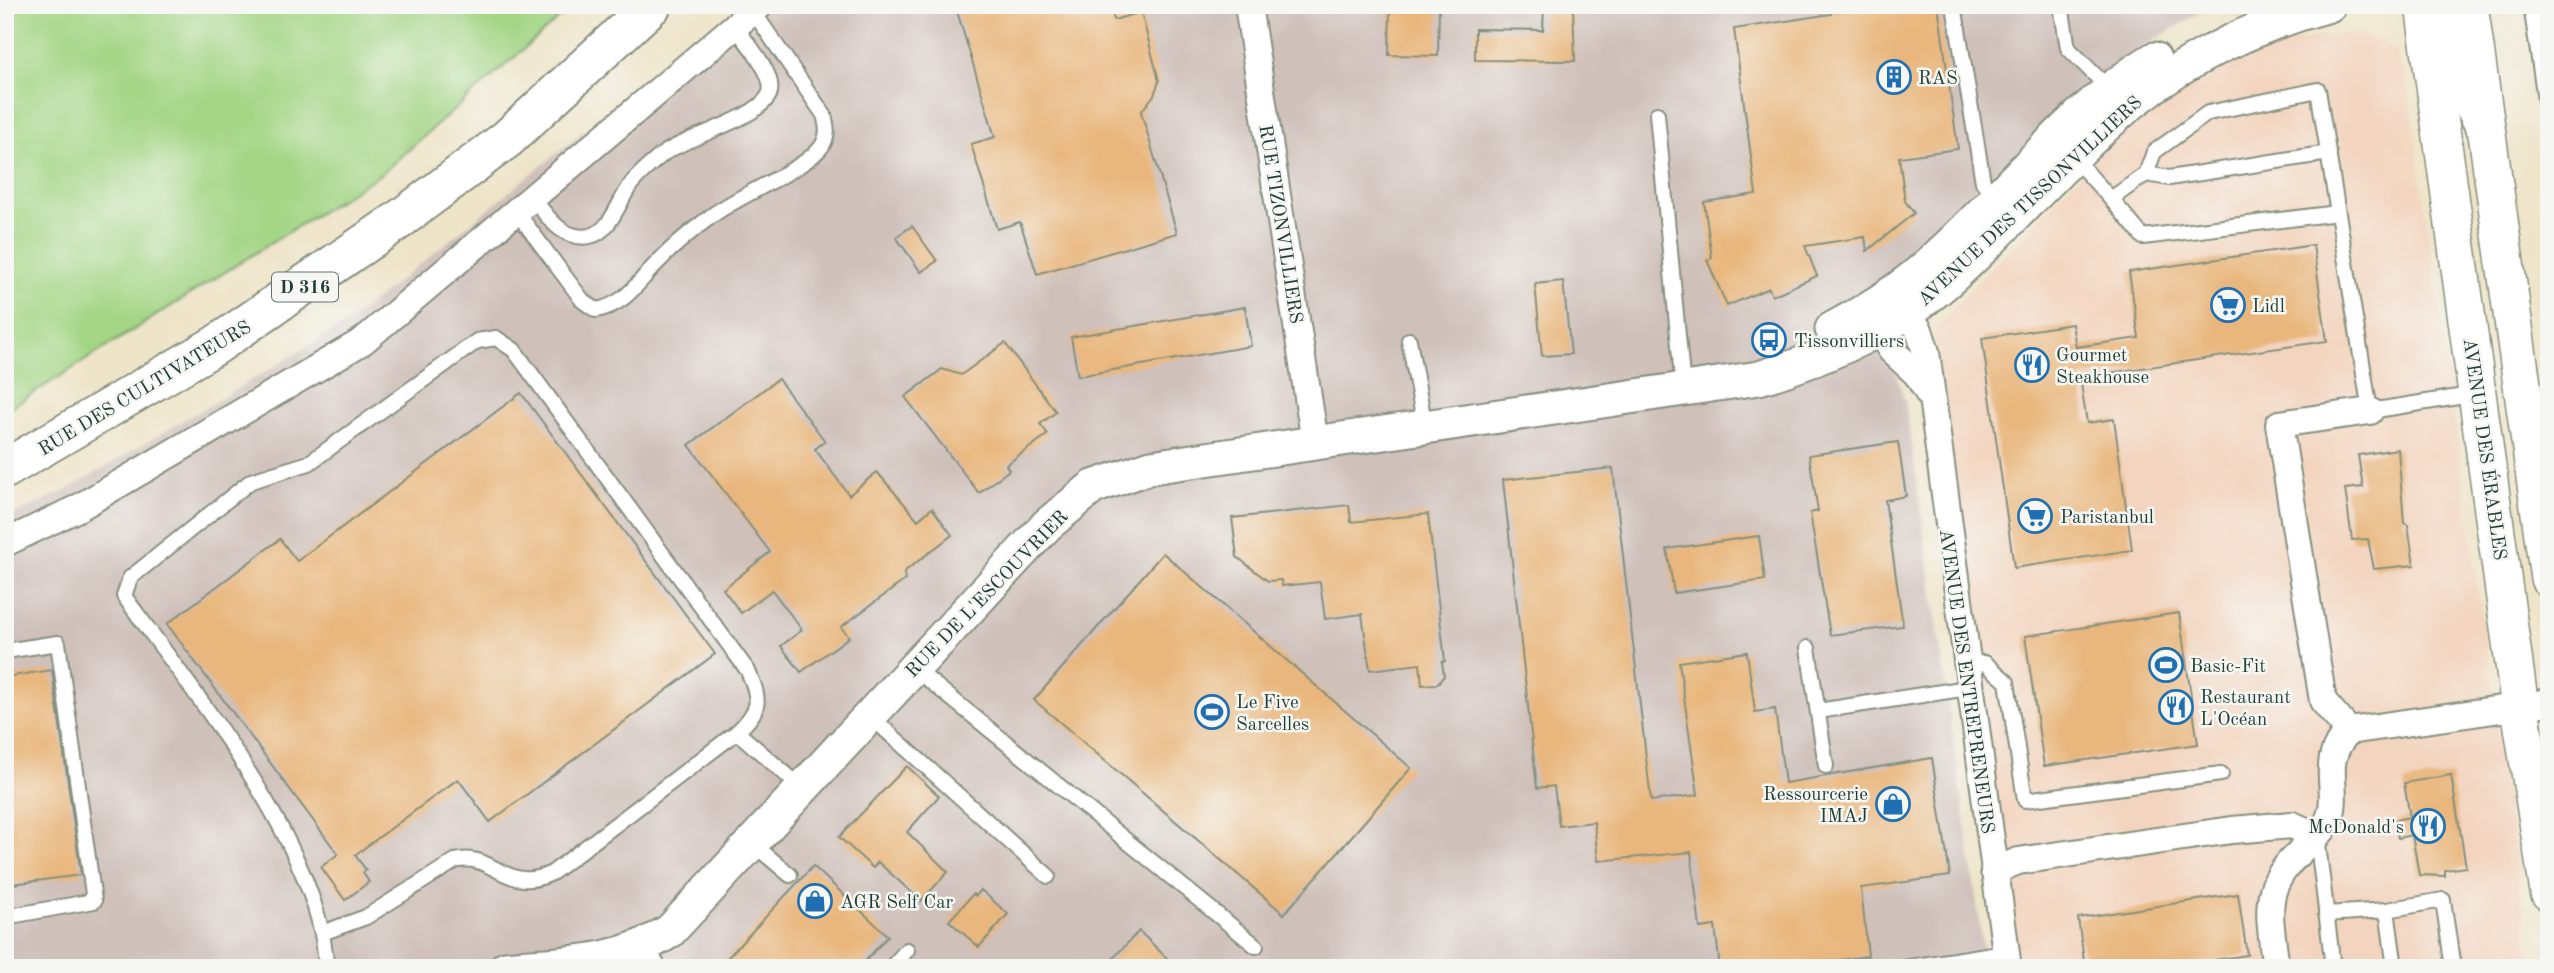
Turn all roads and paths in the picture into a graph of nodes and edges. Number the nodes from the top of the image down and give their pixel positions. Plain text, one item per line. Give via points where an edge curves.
1 (652, 5) edge
2 (663, 5) edge
3 (1248, 5) edge
4 (1954, 5) edge
5 (2061, 5) edge
6 (2262, 5) edge
7 (2329, 5) edge
8 (2424, 5) edge
9 (2445, 5) edge
10 (2469, 5) edge
11 (2531, 5) edge
12 (749, 14) edge
13 (2542, 28) edge
14 (615, 38) junction
15 (579, 70) junction
16 (2118, 99) junction
17 (1657, 114) dead end
18 (2549, 127) edge
19 (2488, 137) junction
20 (2065, 148) junction
21 (2329, 153) junction
22 (2146, 174) junction
23 (2111, 199) junction
24 (524, 204) junction
25 (2004, 208) junction
26 (2338, 214) junction
27 (1887, 310) junction
28 (1409, 341) dead end
29 (1683, 388) junction
30 (2479, 394) junction
31 (1609, 401) joint
32 (2370, 411) junction
33 (1425, 427) junction
34 (1314, 443) junction
35 (5, 445) edge
36 (5, 469) edge
37 (5, 543) edge
38 (2549, 579) edge
39 (1808, 648) dead end
40 (5, 651) edge
41 (914, 668) junction
42 (1967, 676) junction
43 (2534, 705) edge
44 (1818, 710) junction
45 (870, 716) junction
46 (2349, 731) junction
47 (737, 732) junction
48 (1826, 766) dead end
49 (2221, 775) dead end
50 (803, 789) junction
51 (2316, 836) junction
52 (752, 843) junction
53 (1994, 871) junction
54 (790, 875) dead end
55 (1048, 876) dead end
56 (2549, 892) edge
57 (2388, 910) junction
58 (2326, 914) junction
59 (5, 917) edge
60 (322, 933) junction
61 (1256, 946) dead end
62 (907, 950) dead end
63 (647, 958) edge
64 (2006, 960) edge
65 (326, 968) edge
66 (506, 968) edge
67 (891, 968) edge
68 (1904, 968) edge
69 (2276, 968) edge
70 (2333, 968) edge
71 (2395, 968) edge
72 (2453, 968) edge

1 - 14 main road, RUE DES CULTIVATEURS / D 316
2 - 14 main road
3 - 34 street, RUE TIZONVILLIERS
4 - 25 lane via 1983,182
5 - 16 lane via 2068,48
6 - 16 street, AVENUE DES TISSONVILLIERS via 2180,43
7 - 16 street, AVENUE DES TISSONVILLIERS via 2272,25
8 - 30 main road, AVENUE DES ÉRABLES
9 - 19 street via 2460,82
10 - 19 main road
11 - 13 lane
12 - 24 street
12 - 24 lane via 771,83 769,95 756,108 672,147 654,161 593,236 561,232
12 - 24 lane via 824,115 828,132 822,146 806,161 712,215 627,297 613,307 596,310 583,301
13 - 18 lane
14 - 15 main road, RUE DES CULTIVATEURS / D 316
15 - 35 main road, RUE DES CULTIVATEURS / D 316 via 497,121 372,215 216,320
15 - 36 main road, RUE DES CULTIVATEURS / D 316 via 507,139 288,299
16 - 20 street, AVENUE DES TISSONVILLIERS
17 - 29 lane
19 - 38 main road
20 - 23 lane
20 - 25 street, AVENUE DES TISSONVILLIERS
21 - 22 lane via 2169,177
21 - 22 lane via 2318,90 2208,113 2154,152
21 - 26 lane
22 - 23 lane
23 - 26 lane via 2143,237
24 - 37 street via 363,341 78,508
25 - 27 street, AVENUE DES TISSONVILLIERS via 1929,264
26 - 32 lane
27 - 29 street, AVENUE DES TISSONVILLIERS
27 - 42 street, AVENUE DES ENTREPRENEURS via 1895,356 1917,374 1929,394
28 - 33 lane
29 - 31 street, AVENUE DES TISSONVILLIERS
30 - 32 lane
30 - 43 main road, AVENUE DES ÉRABLES
31 - 33 street, RUE DE L'ESCOUVRIER
32 - 46 street via 2279,424 2323,701
33 - 34 street, RUE DE L'ESCOUVRIER
34 - 41 street, RUE DE L'ESCOUVRIER via 1152,467 1093,487 1048,525
39 - 44 lane
40 - 59 lane via 58,643 94,901
41 - 45 street, RUE DE L'ESCOUVRIER
41 - 61 lane
42 - 44 lane
42 - 49 lane via 1985,663 2007,682 2025,800
42 - 53 street, AVENUE DES ENTREPRENEURS
43 - 46 street
43 - 56 main road, AVENUE DES ÉRABLES
44 - 48 lane
45 - 50 street, RUE DE L'ESCOUVRIER
45 - 55 lane
46 - 51 street via 2331,757 2334,808 2328,825
47 - 50 lane
47 - 60 lane via 535,881 521,881 469,857 455,861 366,917
47 - 60 lane via 753,717 759,697 748,671 514,350 496,338 477,341 309,463 251,481 130,578 124,596 253,777 309,887
50 - 52 street, RUE DE L'ESCOUVRIER
51 - 53 street via 2292,825 2232,830 2018,861
51 - 58 lane
51 - 69 street via 2280,872 2271,893
52 - 54 lane
52 - 63 street, RUE DE L'ESCOUVRIER
53 - 64 street, AVENUE DES ENTREPRENEURS
57 - 58 lane
57 - 71 lane
57 - 72 lane via 2443,900
58 - 70 lane
60 - 65 lane
62 - 67 lane
63 - 66 street, RUE DE L'ESCOUVRIER
64 - 68 lane

